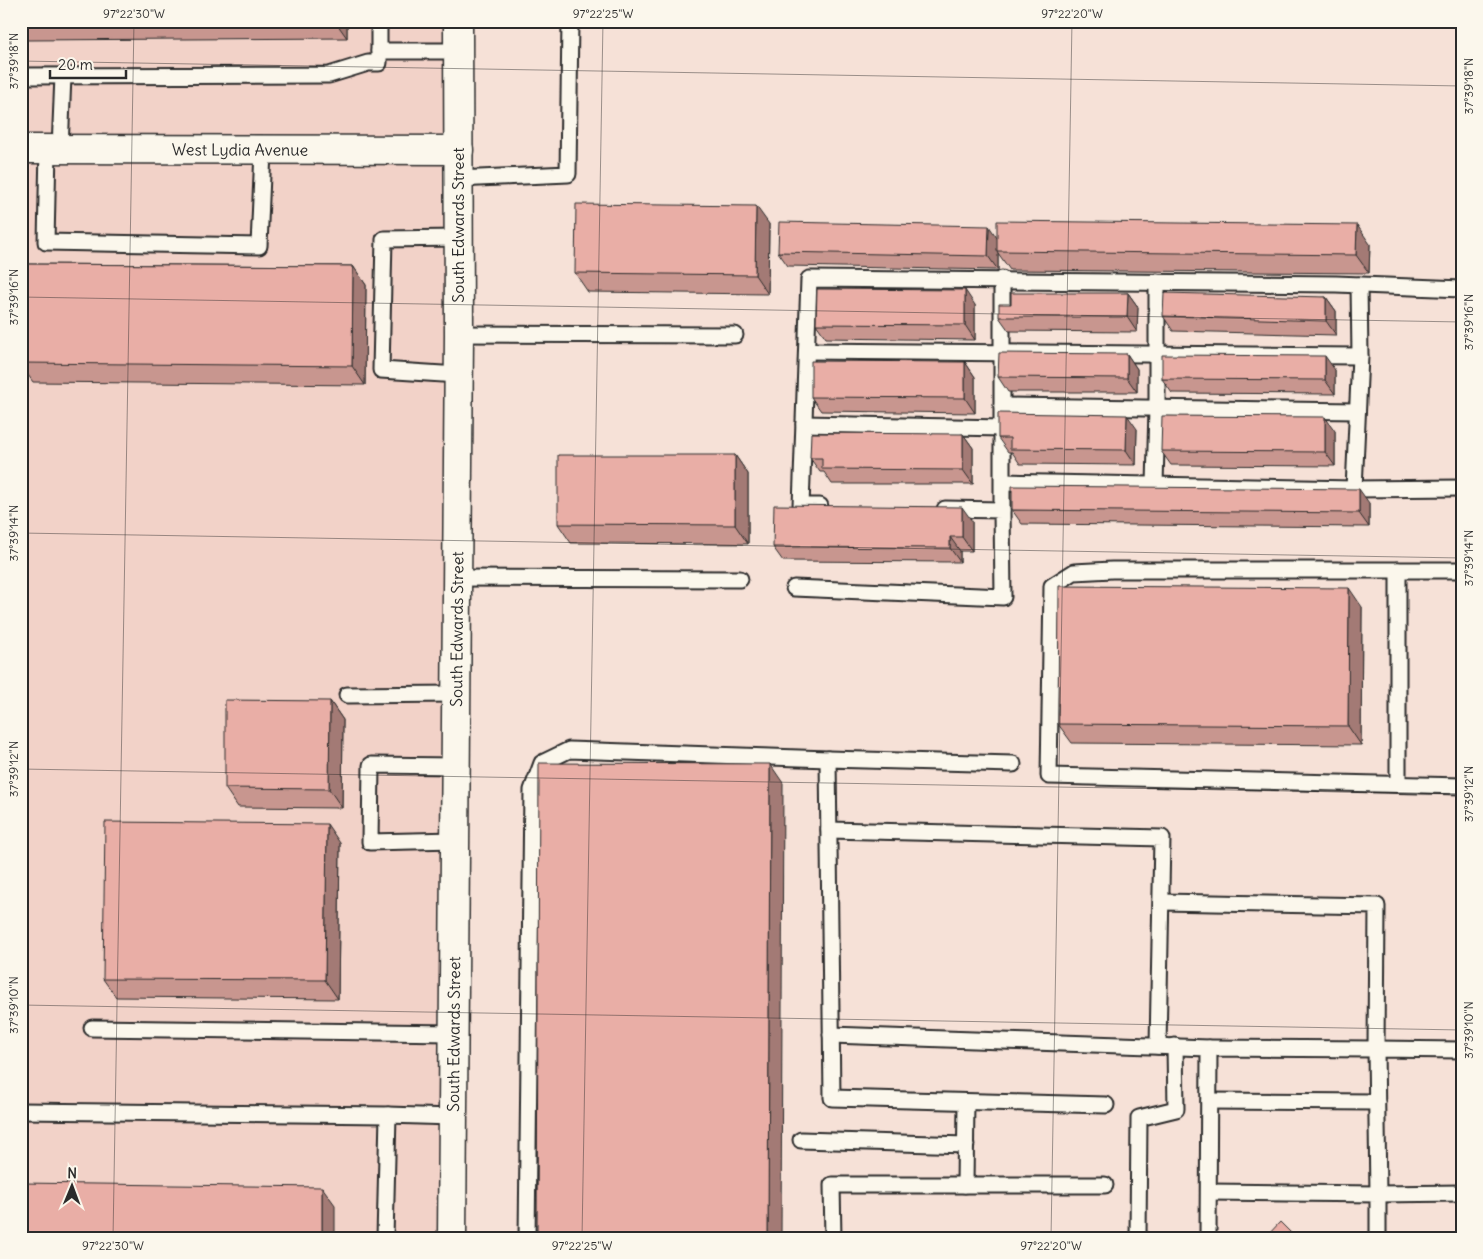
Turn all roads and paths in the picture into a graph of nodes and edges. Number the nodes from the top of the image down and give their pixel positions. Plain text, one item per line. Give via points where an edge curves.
1 (380, 21) edge
2 (458, 21) edge
3 (570, 21) edge
4 (379, 51) junction
5 (457, 51) junction
6 (21, 76) edge
7 (63, 76) junction
8 (43, 149) edge
9 (458, 150) junction
10 (263, 151) junction
11 (458, 179) junction
12 (458, 238) junction
13 (1002, 279) junction
14 (1157, 282) junction
15 (1359, 285) junction
16 (1462, 289) edge
17 (459, 334) junction
18 (734, 335) dead end
19 (806, 351) junction
20 (1002, 352) junction
21 (1157, 354) junction
22 (1360, 356) junction
23 (458, 375) junction
24 (1002, 406) junction
25 (1157, 408) junction
26 (1357, 411) junction
27 (804, 424) junction
28 (1003, 428) junction
29 (1003, 482) junction
30 (1155, 485) junction
31 (1462, 488) edge
32 (1354, 489) junction
33 (840, 507) edge
34 (926, 509) edge
35 (1002, 510) junction
36 (1398, 570) junction
37 (1462, 570) edge
38 (456, 578) junction
39 (740, 579) dead end
40 (794, 588) dead end
41 (455, 694) junction
42 (347, 695) dead end
43 (828, 759) junction
44 (1013, 764) dead end
45 (454, 766) junction
46 (1398, 784) junction
47 (1462, 786) edge
48 (829, 830) junction
49 (455, 840) junction
50 (1162, 902) junction
51 (92, 1028) dead end
52 (452, 1033) junction
53 (831, 1035) junction
54 (1158, 1046) junction
55 (1175, 1046) junction
56 (1209, 1048) junction
57 (1376, 1049) junction
58 (1462, 1050) edge
59 (1209, 1101) junction
60 (966, 1102) junction
61 (1377, 1102) junction
62 (1106, 1106) dead end
63 (21, 1112) edge
64 (388, 1115) junction
65 (452, 1118) junction
66 (800, 1140) dead end
67 (966, 1145) junction
68 (965, 1185) junction
69 (1105, 1185) dead end
70 (1209, 1192) junction
71 (1378, 1194) junction
72 (1462, 1194) edge
73 (386, 1238) edge
74 (452, 1238) edge
75 (527, 1238) edge
76 (833, 1238) edge
77 (1138, 1238) edge
78 (1208, 1238) edge
79 (1378, 1238) edge

1 - 4 lane
2 - 5 street, South Edwards Street
3 - 11 lane via 568,174
4 - 5 lane
4 - 7 lane via 379,63 329,75
5 - 9 street, South Edwards Street
6 - 7 lane
7 - 8 lane
8 - 10 street, West Lydia Avenue
8 - 10 lane via 46,242 259,246
9 - 10 street, West Lydia Avenue
9 - 11 street, South Edwards Street
11 - 12 street, South Edwards Street
12 - 17 street, South Edwards Street
12 - 23 lane via 384,239 381,370
13 - 14 lane
13 - 19 lane via 809,279
13 - 20 lane
14 - 15 lane
14 - 21 lane
15 - 16 lane
15 - 22 lane
17 - 18 lane
17 - 23 street, South Edwards Street
19 - 20 lane
19 - 27 lane
20 - 21 lane
20 - 24 lane
21 - 22 lane
21 - 25 lane
22 - 26 lane
23 - 38 street, South Edwards Street
24 - 25 lane
24 - 28 lane
25 - 26 lane
25 - 30 lane
26 - 32 lane
27 - 28 lane
27 - 33 lane via 802,506
28 - 29 lane
29 - 30 lane
29 - 35 lane
30 - 32 lane
31 - 32 lane
34 - 35 lane
35 - 40 lane via 1003,597
36 - 37 lane
36 - 46 lane
36 - 46 lane via 1074,572 1052,586 1049,776
38 - 39 lane
38 - 41 street, South Edwards Street
41 - 42 lane
41 - 45 street, South Edwards Street
43 - 44 lane
43 - 48 lane
43 - 75 lane via 569,750 542,763 532,790
45 - 49 street, South Edwards Street
45 - 49 lane via 372,765 370,842
46 - 47 lane
48 - 50 lane via 1162,838
48 - 53 lane
49 - 52 street, South Edwards Street
50 - 54 lane
50 - 57 lane via 1377,906
51 - 52 lane
52 - 65 street, South Edwards Street
53 - 54 lane
53 - 60 lane via 832,1098
54 - 55 lane
55 - 56 lane
55 - 77 lane via 1176,1109 1139,1118
56 - 57 lane
56 - 59 lane
57 - 58 lane
57 - 61 lane
59 - 61 lane
59 - 70 lane
60 - 62 lane
60 - 67 lane
61 - 71 lane
63 - 64 lane
64 - 65 lane
64 - 73 lane
65 - 74 street, South Edwards Street
66 - 67 lane
67 - 68 lane
68 - 69 lane
68 - 76 lane via 832,1185
70 - 71 lane
70 - 78 lane
71 - 72 lane
71 - 79 lane

